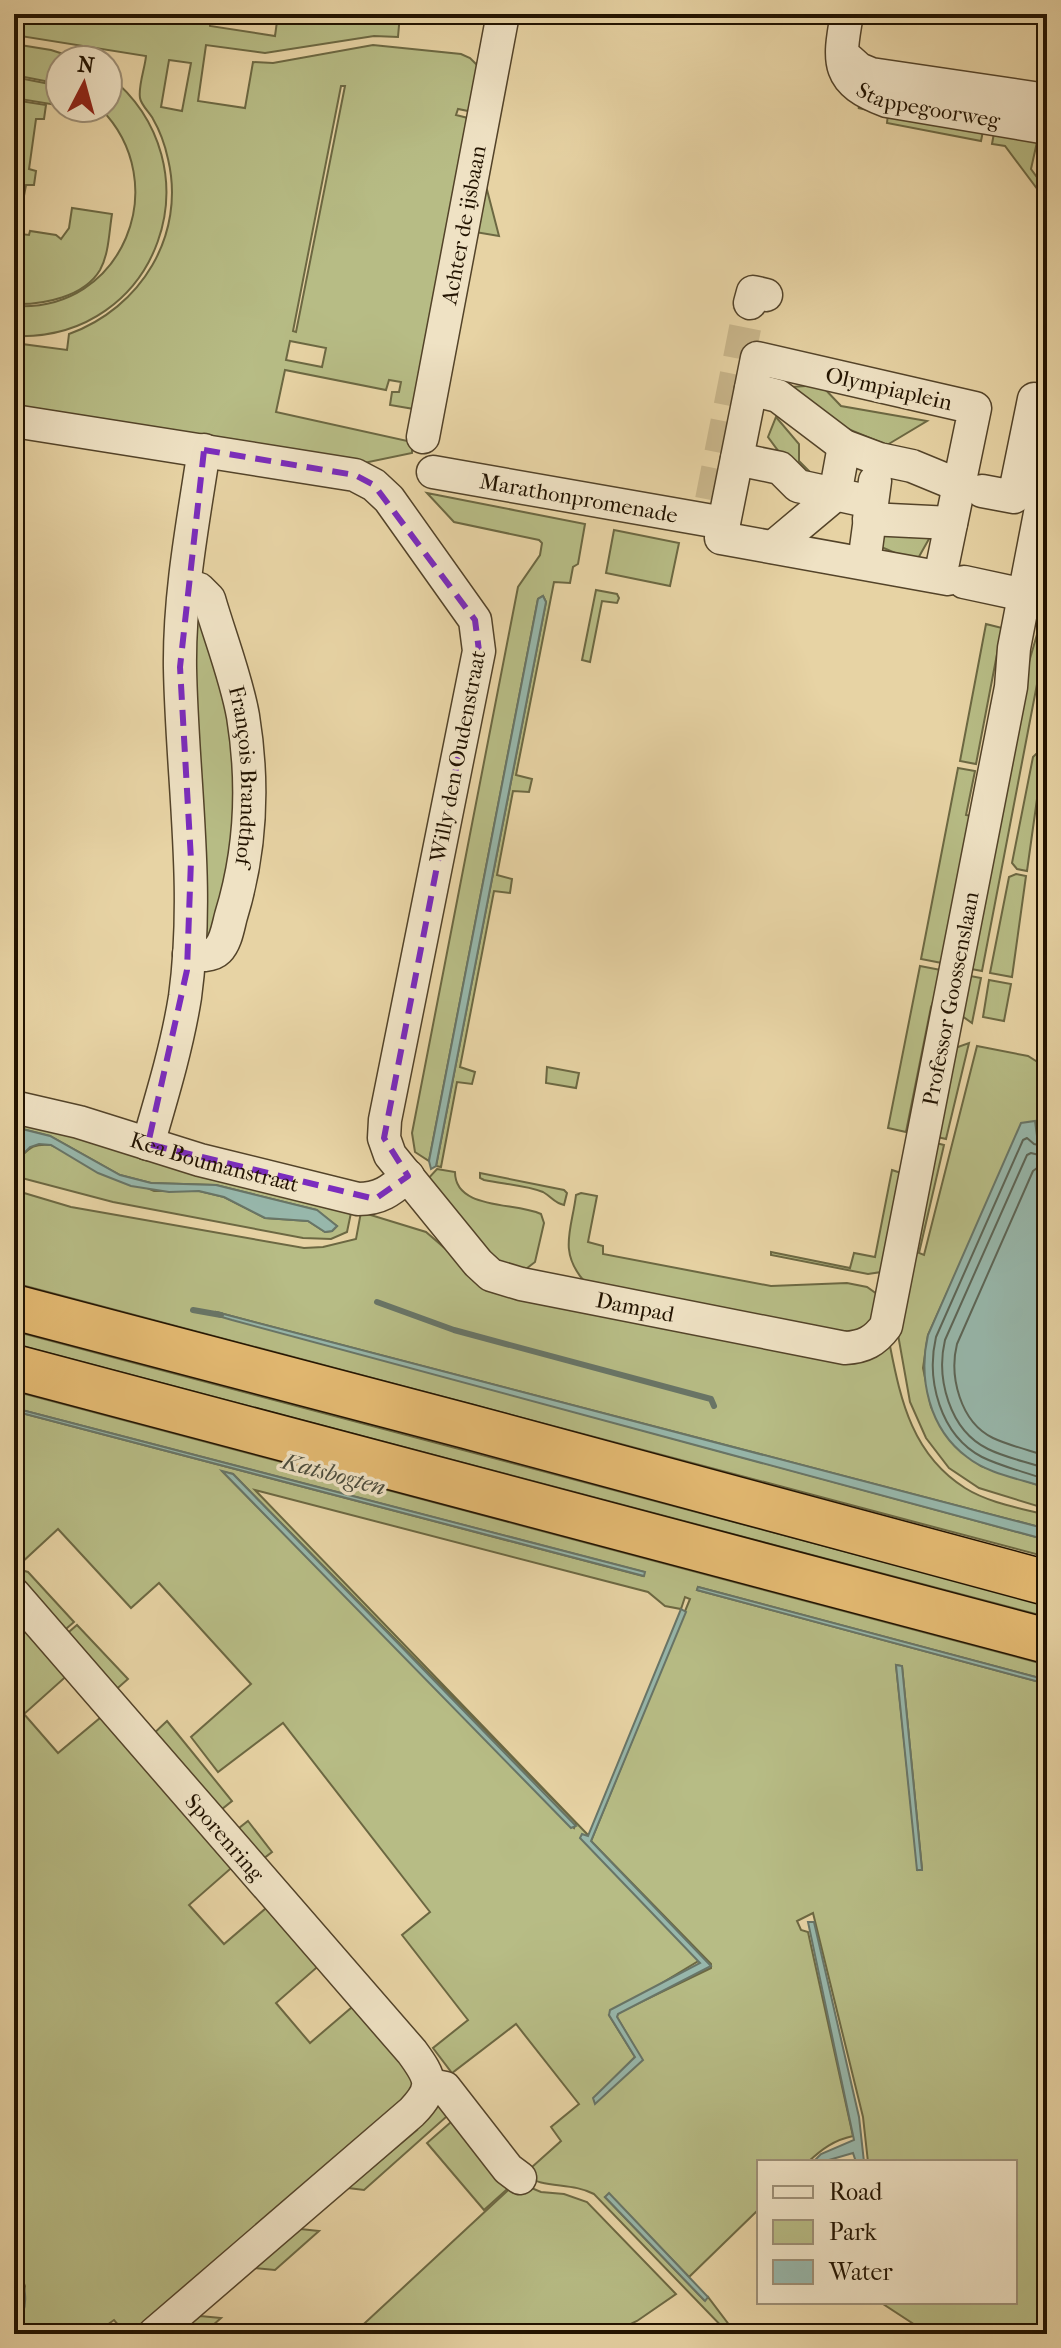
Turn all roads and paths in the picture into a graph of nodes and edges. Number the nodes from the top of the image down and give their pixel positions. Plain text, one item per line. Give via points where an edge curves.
1 (503, 14) edge
2 (844, 33) edge
3 (1047, 100) edge
4 (1047, 128) edge
5 (751, 389) junction
6 (1034, 399) dead end
7 (14, 421) edge
8 (423, 437) dead end
9 (844, 446) junction
10 (204, 450) junction
11 (737, 459) junction
12 (879, 459) junction
13 (433, 472) dead end
14 (1047, 477) edge
15 (968, 488) junction
16 (835, 495) junction
17 (870, 510) junction
18 (714, 514) junction
19 (951, 523) junction
20 (773, 547) junction
21 (1047, 554) edge
22 (864, 563) junction
23 (950, 579) junction
24 (185, 586) junction
25 (1037, 598) edge
26 (189, 954) junction
27 (14, 1107) edge
28 (148, 1144) junction
29 (408, 1176) junction
30 (14, 1307) edge
31 (889, 1311) joint
32 (14, 1367) edge
33 (1047, 1583) edge
34 (14, 1594) edge
35 (1047, 1641) edge
36 (430, 2085) junction
37 (520, 2178) dead end
38 (154, 2334) edge

1 - 8 street, Achter de ijsbaan
2 - 3 street, Stappegoorweg via 850,63 871,74
2 - 4 street, Stappegoorweg via 845,73 863,92 887,101
5 - 9 street via 778,396
5 - 11 street, Olympiaplein
5 - 15 street, Olympiaplein via 757,358 975,408
6 - 15 street via 1014,497
7 - 10 street, Willy den Oudenstraat
9 - 12 street
9 - 16 street
10 - 24 street
10 - 29 street, Willy den Oudenstraat via 355,475 374,485 475,620 479,651 385,1120 390,1155
11 - 16 street via 780,468 798,486
11 - 18 street, Olympiaplein
12 - 15 street
12 - 17 street
13 - 18 street, Marathonpromenade
14 - 25 street, Professor Goossenslaan
15 - 19 street, Olympiaplein
16 - 17 street
16 - 20 street
17 - 19 street
17 - 22 street
18 - 20 street via 721,538
19 - 23 street, Olympiaplein
20 - 22 street
21 - 25 street, Professor Goossenslaan
22 - 23 street
23 - 25 street
24 - 26 street via 180,667 191,860
24 - 26 street, François Brandthof via 199,589 209,599 242,712 250,780 240,885 223,942 209,955
25 - 31 street, Professor Goossenslaan via 1028,651 1011,687
26 - 28 street via 180,1023
27 - 28 street, Kea Boumanstraat
28 - 29 street, Kea Boumanstraat via 358,1199 387,1194
29 - 31 street, Dampad via 478,1263 507,1280 845,1348 877,1338
30 - 33 highway
32 - 35 highway
34 - 36 street, Sporenring via 412,2052
36 - 37 street, Sporenring via 445,2088
36 - 38 street via 412,2112

